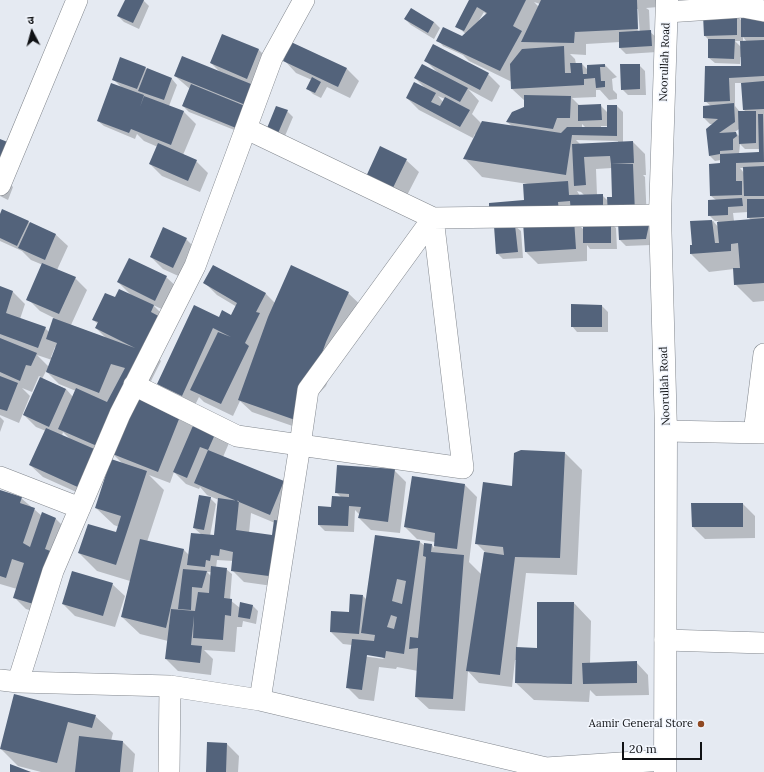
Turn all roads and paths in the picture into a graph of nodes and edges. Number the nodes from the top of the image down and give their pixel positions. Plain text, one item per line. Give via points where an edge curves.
1 (77, 0) edge
2 (304, 0) edge
3 (667, 6) edge
4 (764, 10) edge
5 (247, 129) junction
6 (0, 185) edge
7 (660, 215) junction
8 (433, 218) junction
9 (764, 354) edge
10 (134, 385) junction
11 (666, 431) junction
12 (759, 433) edge
13 (300, 445) junction
14 (0, 477) edge
15 (80, 508) junction
16 (666, 640) junction
17 (764, 643) edge
18 (9, 681) edge
19 (170, 686) junction
20 (260, 700) junction
21 (665, 766) edge
22 (546, 770) edge
23 (169, 772) edge

1 - 6 street
2 - 5 street via 272,58
3 - 4 street via 743,6
3 - 7 main road, Noorullah Road
5 - 8 street
5 - 10 street via 195,266
7 - 8 street
7 - 11 main road, Noorullah Road
8 - 13 street via 308,390
8 - 13 street via 463,468
9 - 12 street
10 - 13 street via 237,436
10 - 15 street
11 - 12 street
11 - 16 main road, Noorullah Road
13 - 20 street
14 - 15 street
15 - 18 street
16 - 17 street
16 - 21 main road, Noorullah Road
18 - 19 street
19 - 20 street
19 - 23 street
20 - 22 street
21 - 22 street

